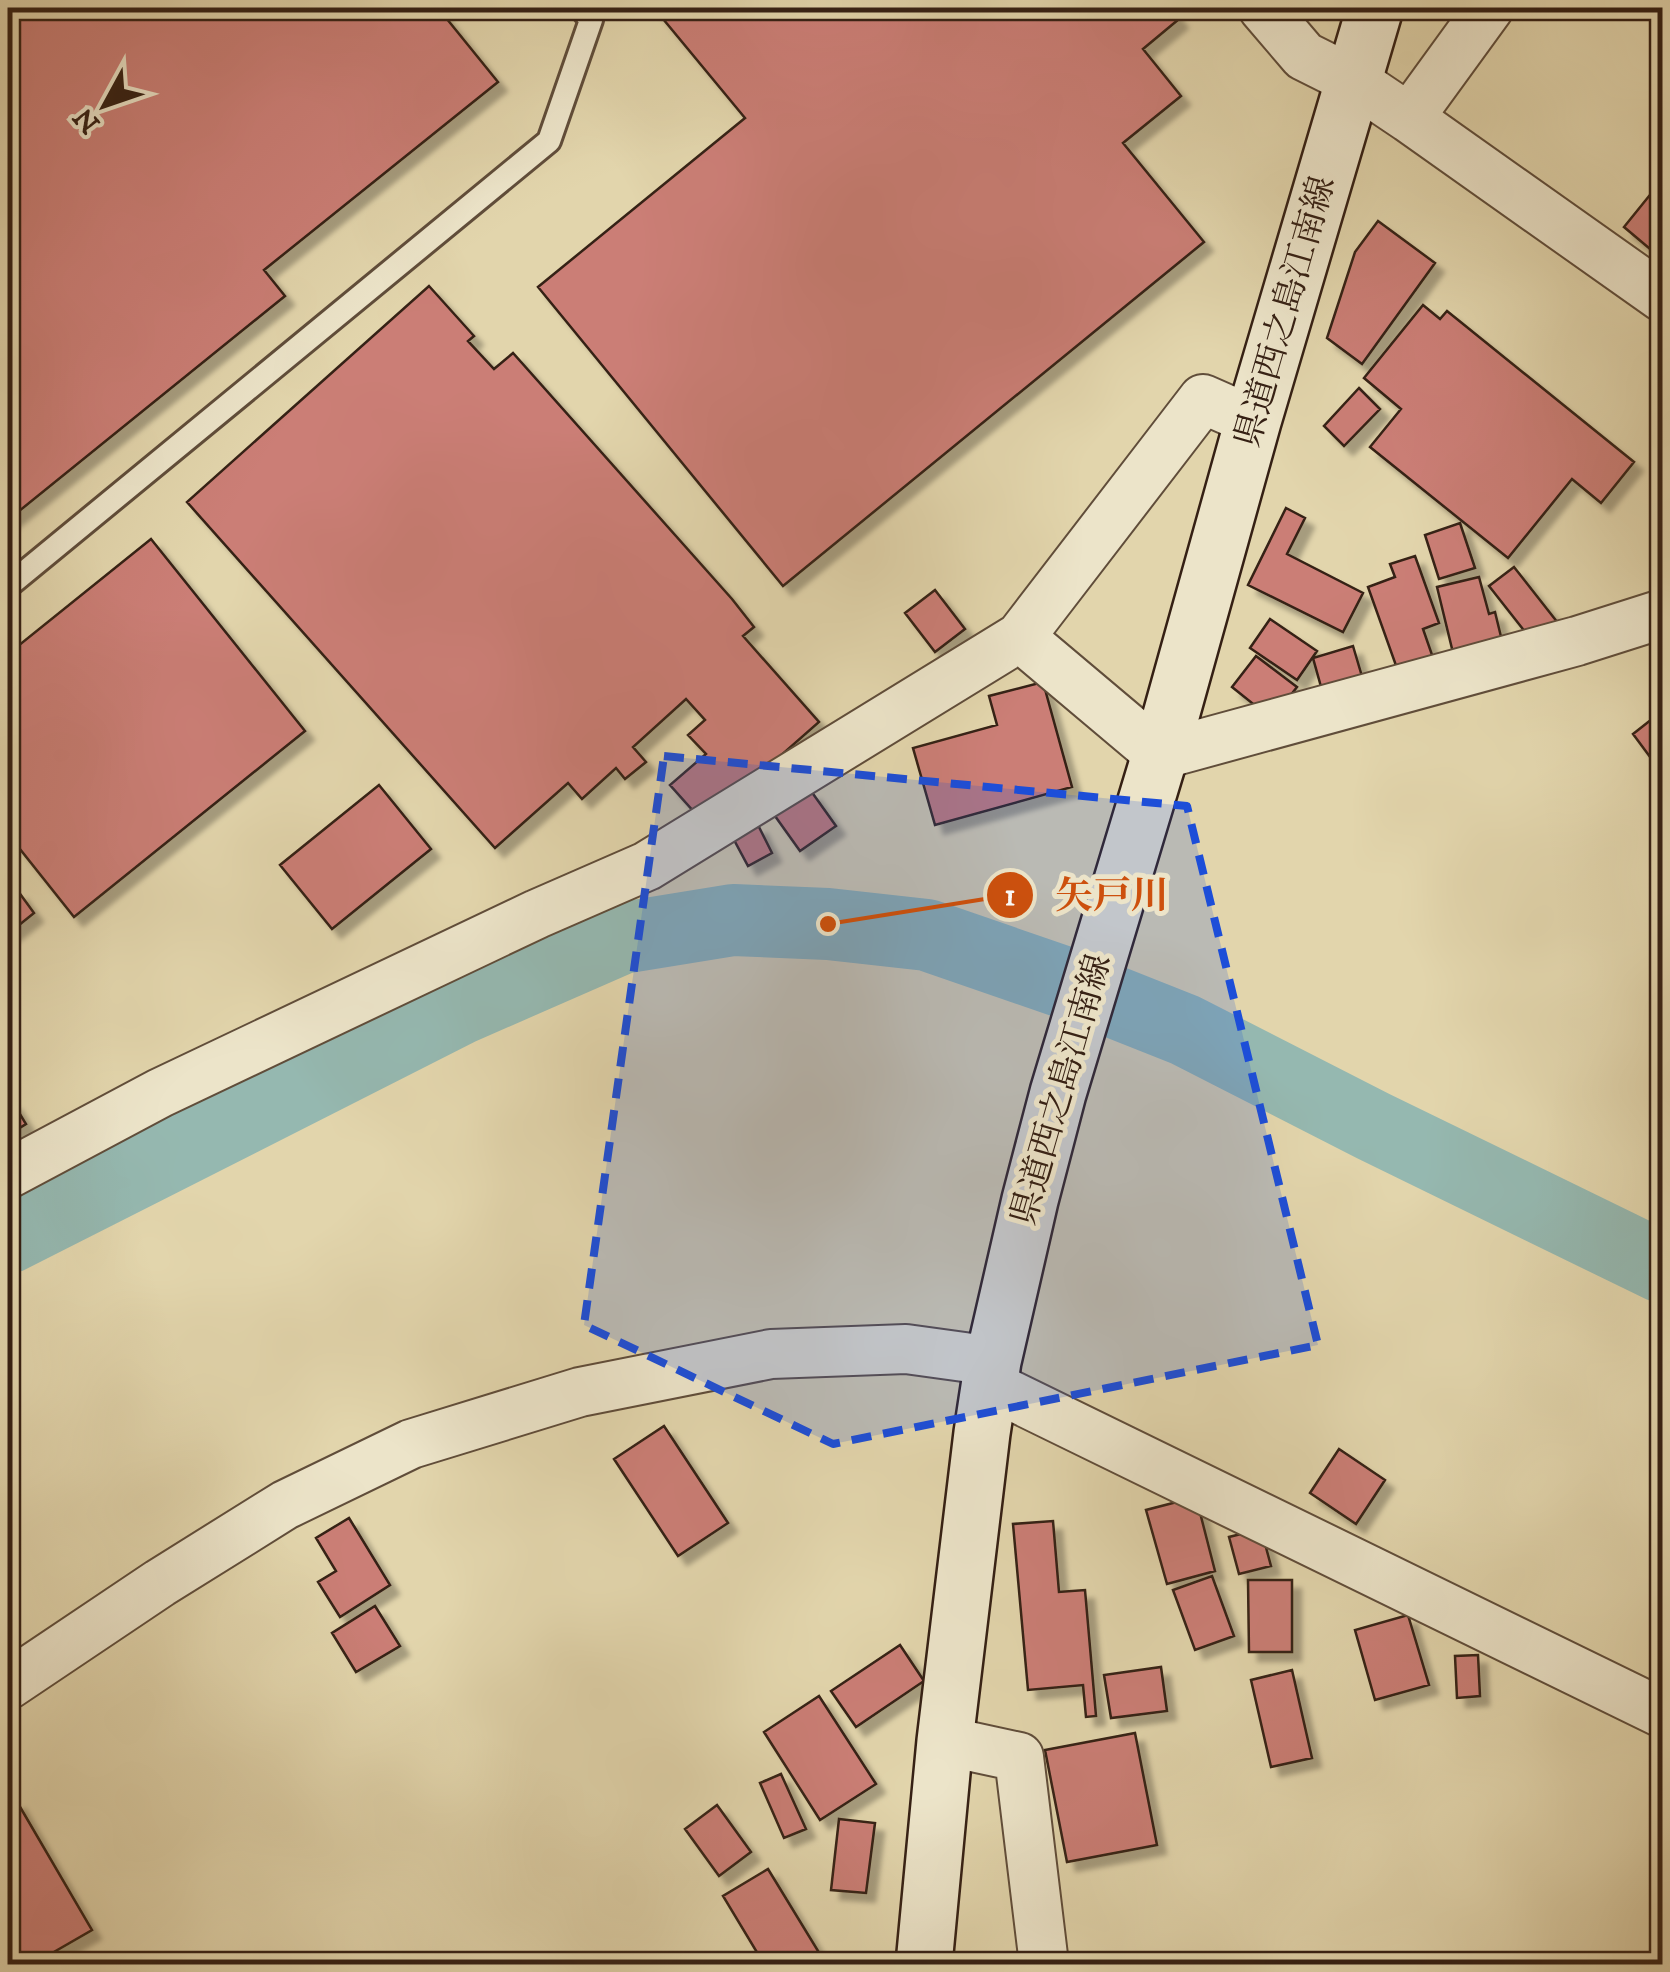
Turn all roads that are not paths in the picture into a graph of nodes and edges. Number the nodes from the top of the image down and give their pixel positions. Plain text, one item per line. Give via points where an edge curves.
1 (581, 8) edge
2 (1263, 8) edge
3 (1375, 8) edge
4 (1489, 8) edge
5 (1354, 81) junction
6 (1409, 118) junction
7 (1662, 297) edge
8 (1253, 421) junction
9 (8, 586) edge
10 (1662, 614) edge
11 (1020, 638) junction
12 (1160, 755) junction
13 (8, 1174) edge
14 (992, 1373) junction
15 (8, 1685) edge
16 (1662, 1712) edge
17 (945, 1741) junction
18 (924, 1964) edge
19 (1044, 1964) edge

1 - 9 lane via 591,20 549,142
2 - 5 street via 1304,56
3 - 5 main road, 県道西之島江南線
4 - 6 street
5 - 6 street
5 - 8 main road, 県道西之島江南線
6 - 7 street
8 - 11 street via 1203,399
8 - 12 main road, 県道西之島江南線
10 - 12 street
11 - 12 street
11 - 13 street via 647,866 160,1093
12 - 14 main road, 県道西之島江南線 via 1058,1094
14 - 15 street via 906,1349 771,1354 580,1392 411,1444 285,1506
14 - 16 street
14 - 17 main road, 県道西之島江南線
17 - 18 main road, 県道西之島江南線
17 - 19 street via 1019,1757

